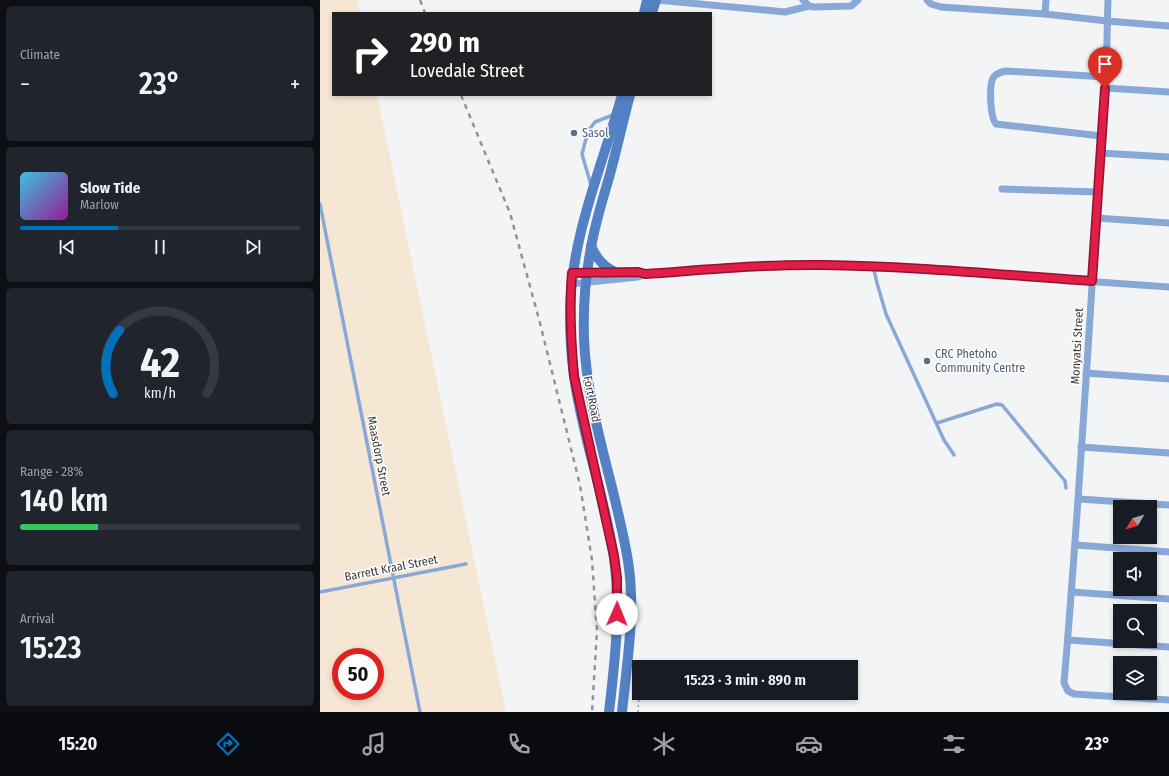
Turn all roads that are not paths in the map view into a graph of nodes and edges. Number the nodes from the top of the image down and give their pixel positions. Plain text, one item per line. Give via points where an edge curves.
1 (647, 0) edge
2 (656, 0) edge
3 (803, 0) edge
4 (858, 0) edge
5 (927, 0) edge
6 (1046, 0) edge
7 (1108, 0) edge
8 (810, 6) junction
9 (644, 12) edge
10 (652, 12) edge
11 (1045, 14) junction
12 (1107, 21) junction
13 (1169, 26) edge
14 (1105, 77) junction
15 (1105, 88) junction
16 (1169, 92) edge
17 (622, 96) edge
18 (630, 96) edge
19 (616, 115) junction
20 (1100, 136) junction
21 (1100, 153) junction
22 (1169, 157) edge
23 (1002, 189) dead end
24 (592, 190) junction
25 (1097, 192) junction
26 (320, 204) edge
27 (1096, 218) junction
28 (1169, 223) edge
29 (591, 246) junction
30 (874, 266) junction
31 (615, 272) junction
32 (572, 273) junction
33 (645, 274) junction
34 (586, 278) junction
35 (1092, 281) junction
36 (571, 284) junction
37 (1169, 287) edge
38 (1086, 373) junction
39 (1169, 379) edge
40 (937, 424) junction
41 (1081, 448) junction
42 (1169, 453) edge
43 (954, 455) dead end
44 (1066, 488) dead end
45 (1079, 499) junction
46 (1169, 505) edge
47 (1076, 545) junction
48 (1169, 552) edge
49 (466, 564) dead end
50 (392, 577) junction
51 (320, 592) edge
52 (1072, 592) junction
53 (1169, 599) edge
54 (616, 628) junction
55 (630, 630) junction
56 (1068, 640) junction
57 (1169, 647) edge
58 (1169, 700) edge
59 (420, 712) edge
60 (609, 712) edge
61 (622, 712) edge

1 - 9 main road
2 - 8 street via 785,12
2 - 10 main road
3 - 8 street
4 - 8 street via 851,6
5 - 11 street via 941,7
6 - 11 street
7 - 12 street, Monyatsi Street
11 - 12 street
12 - 13 street
12 - 14 street, Monyatsi Street
14 - 15 street, Monyatsi Street
14 - 20 street via 1006,70 998,73 992,82 991,114 996,124
15 - 16 street
15 - 20 street, Monyatsi Street
17 - 19 main road, Fort Road
18 - 29 main road, Fort Road
19 - 24 main road, Fort Road
19 - 24 lane via 594,122 588,131 582,154
20 - 21 street, Monyatsi Street
21 - 22 street
21 - 25 street, Monyatsi Street
23 - 25 street
24 - 32 main road, Fort Road
25 - 27 street, Monyatsi Street
26 - 50 lane, Maasdorp Street
27 - 28 street
27 - 35 street, Monyatsi Street
29 - 31 main road via 601,264
29 - 34 main road, Fort Road
30 - 33 street via 766,266
30 - 35 street
30 - 40 lane via 886,314
31 - 33 street
31 - 34 street
32 - 34 street
32 - 36 main road, Fort Road
33 - 34 street via 638,278
34 - 36 street
34 - 55 main road, Fort Road via 584,340 587,372 628,562
35 - 37 street
35 - 38 street, Monyatsi Street
36 - 54 main road, Fort Road via 574,376 614,556 617,578
38 - 39 street
38 - 41 street, Monyatsi Street
40 - 43 lane
40 - 44 lane via 997,404 1002,405 1065,481
41 - 42 street
41 - 45 street, Monyatsi Street
45 - 46 street
45 - 47 street, Monyatsi Street
47 - 48 street
47 - 52 street, Monyatsi Street
49 - 50 lane, Barrett Kraal Street
50 - 51 lane, Barrett Kraal Street
50 - 59 lane, Maasdorp Street
52 - 53 street
52 - 56 street, Monyatsi Street
54 - 55 main road
54 - 60 main road, Fort Road
55 - 61 main road, Fort Road
56 - 57 street
56 - 58 street, Monyatsi Street via 1064,683 1070,693

